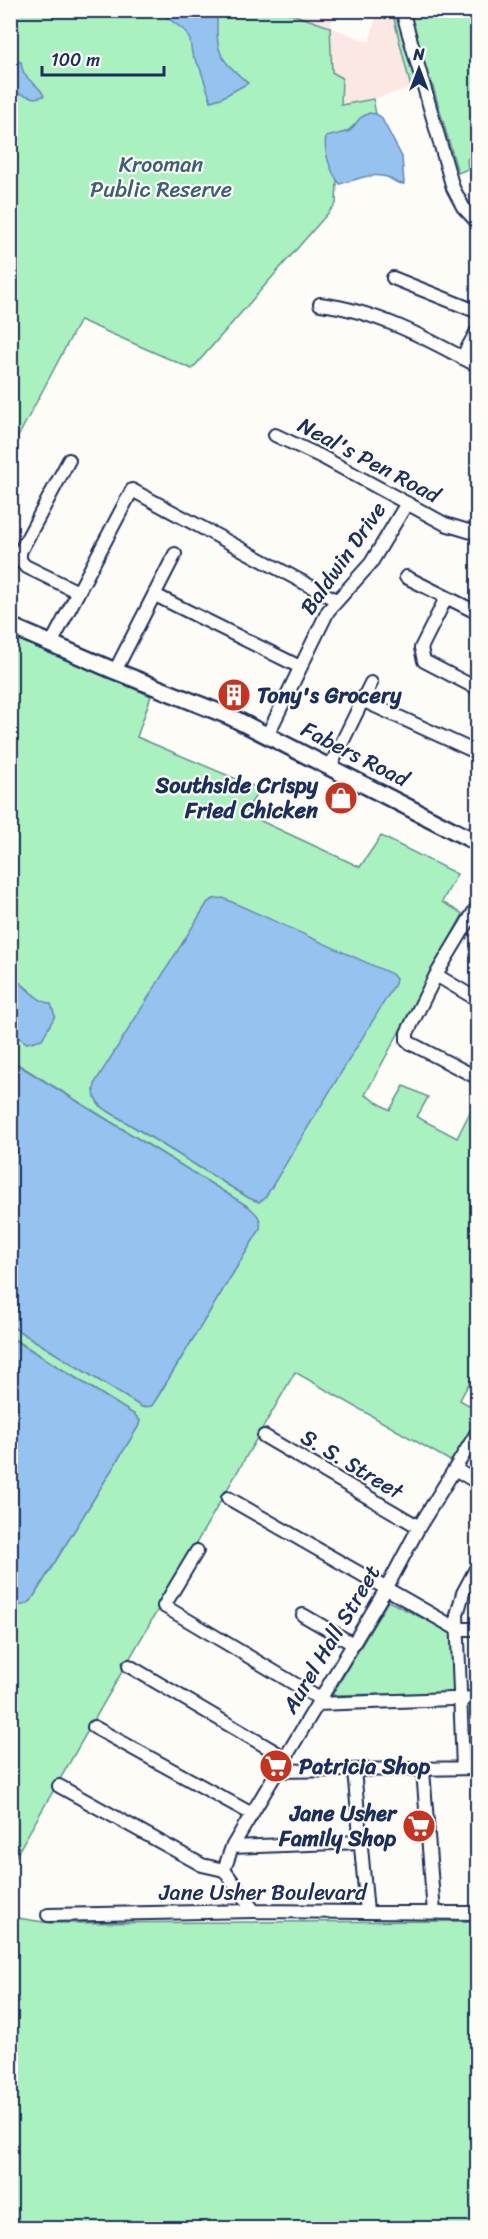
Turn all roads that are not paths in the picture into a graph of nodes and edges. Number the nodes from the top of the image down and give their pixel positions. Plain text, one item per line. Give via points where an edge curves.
1 (402, 10) edge
2 (477, 223) edge
3 (393, 278) dead end
4 (320, 304) dead end
5 (477, 312) edge
6 (477, 329) edge
7 (462, 358) junction
8 (477, 366) edge
9 (275, 435) dead end
10 (69, 460) dead end
11 (407, 503) junction
12 (477, 534) edge
13 (175, 554) dead end
14 (406, 577) dead end
15 (78, 592) junction
16 (155, 595) junction
17 (446, 598) junction
18 (336, 600) junction
19 (477, 613) edge
20 (10, 626) edge
21 (51, 644) junction
22 (300, 667) junction
23 (115, 671) junction
24 (371, 683) dead end
25 (477, 689) edge
26 (364, 701) junction
27 (268, 734) junction
28 (477, 753) edge
29 (330, 767) junction
30 (477, 843) edge
31 (477, 905) edge
32 (436, 975) junction
33 (477, 1000) edge
34 (476, 1077) dead end
35 (477, 1431) edge
36 (264, 1436) dead end
37 (455, 1469) junction
38 (477, 1483) edge
39 (228, 1498) dead end
40 (418, 1527) junction
41 (196, 1551) dead end
42 (477, 1564) edge
43 (386, 1589) junction
44 (303, 1614) dead end
45 (457, 1629) junction
46 (477, 1629) edge
47 (353, 1644) junction
48 (129, 1666) dead end
49 (461, 1698) junction
50 (477, 1698) edge
51 (318, 1702) junction
52 (94, 1727) dead end
53 (284, 1757) junction
54 (463, 1768) junction
55 (477, 1768) edge
56 (354, 1770) junction
57 (423, 1770) junction
58 (278, 1771) junction
59 (59, 1786) dead end
60 (252, 1814) junction
61 (360, 1842) junction
62 (232, 1847) junction
63 (224, 1870) junction
64 (254, 1911) junction
65 (367, 1912) junction
66 (434, 1912) junction
67 (477, 1912) edge
68 (48, 1915) dead end

1 - 2 street via 453,188
3 - 5 street
4 - 7 street via 394,324
6 - 7 street
7 - 8 street
9 - 11 street, Neal's Pen Road
10 - 15 street via 20,552 20,560
11 - 12 street, Neal's Pen Road via 446,524
11 - 18 street, Baldwin Drive via 371,563
13 - 16 street
14 - 17 street
15 - 18 street via 132,490
15 - 21 street
16 - 22 street
16 - 23 street
17 - 19 street
17 - 25 street via 421,655 424,661
18 - 22 street, Baldwin Drive
20 - 21 main road, Fabers Road
21 - 23 main road, Fabers Road
22 - 27 street, Baldwin Drive
23 - 27 main road, Fabers Road
24 - 26 street
26 - 28 street
26 - 29 street
27 - 29 main road, Fabers Road
29 - 30 main road, Fabers Road
31 - 32 street
32 - 33 street
32 - 34 street via 409,1027 407,1040
35 - 37 street, Aurel Hall Street
36 - 40 street, S. S. Street
37 - 38 street
37 - 40 street, Aurel Hall Street
39 - 43 street
40 - 43 street, Aurel Hall Street
41 - 51 street via 165,1606
42 - 45 street via 459,1604
43 - 45 street
43 - 47 street, Aurel Hall Street
44 - 47 street
45 - 46 street
45 - 49 street
47 - 51 street, Aurel Hall Street
48 - 53 street
49 - 50 street
49 - 51 street
49 - 54 street
51 - 53 street, Aurel Hall Street
52 - 60 street
53 - 58 street, Aurel Hall Street
54 - 55 street
54 - 57 street
56 - 57 street
56 - 58 street
56 - 61 street
57 - 66 street
58 - 60 street, Aurel Hall Street
59 - 63 street via 202,1865
60 - 62 street, Aurel Hall Street
61 - 62 street
61 - 65 street
62 - 63 street, Aurel Hall Street
63 - 64 street
64 - 65 street, Jane Usher Boulevard
64 - 68 street, Jane Usher Boulevard
65 - 66 street, Jane Usher Boulevard
66 - 67 street, Jane Usher Boulevard

